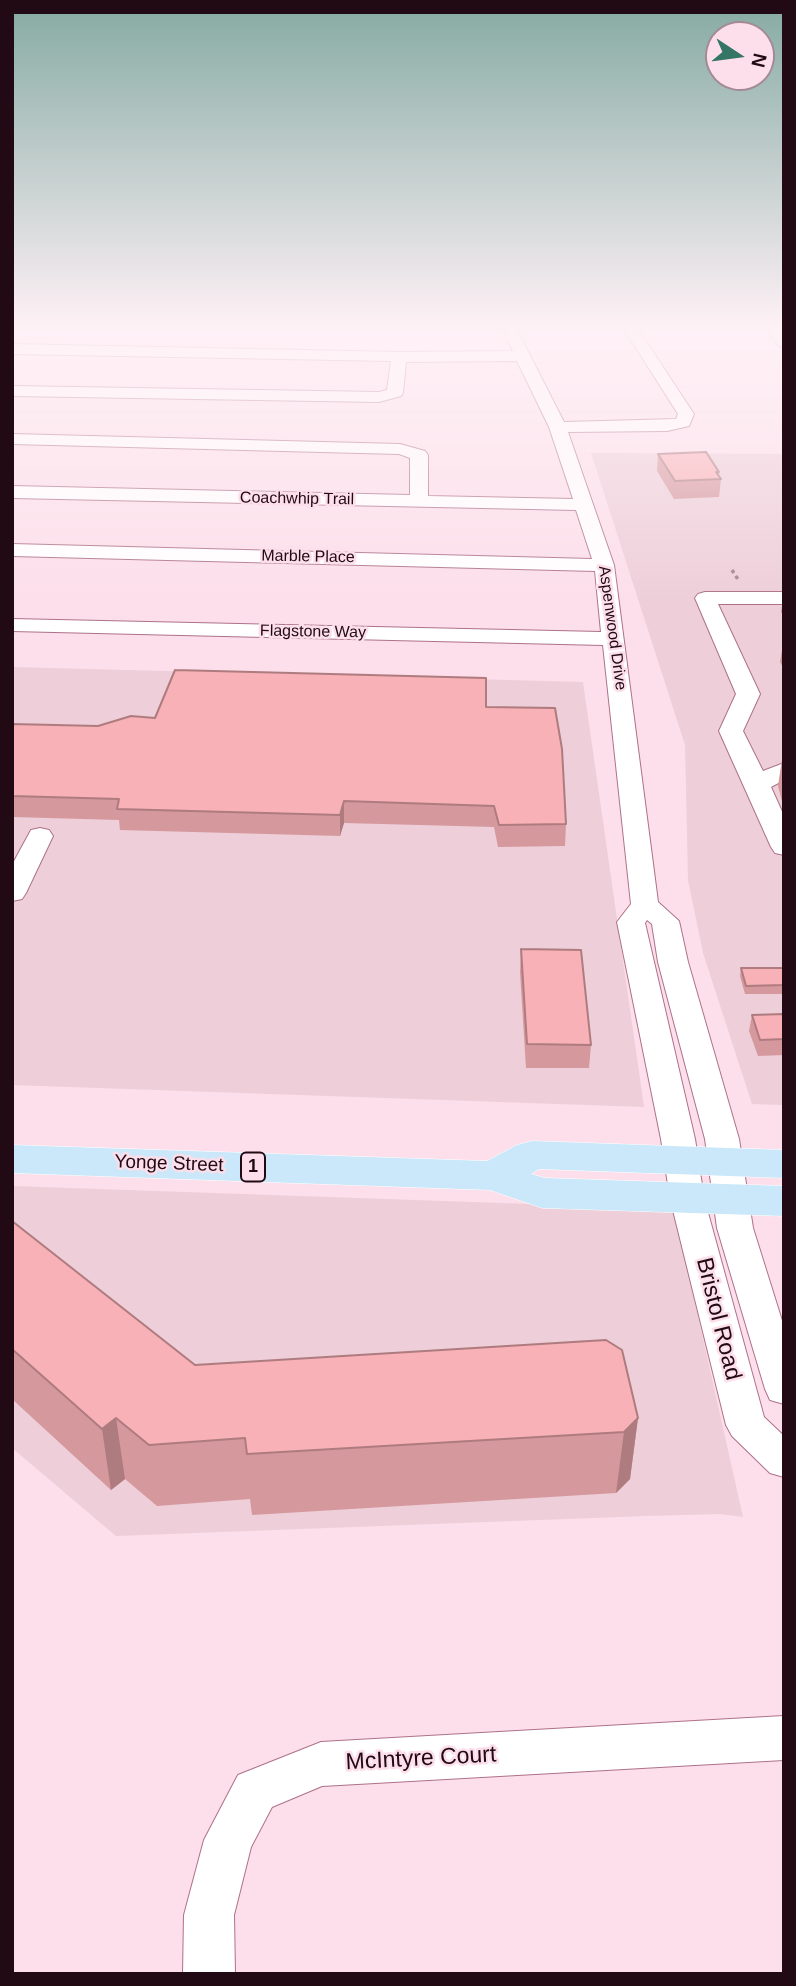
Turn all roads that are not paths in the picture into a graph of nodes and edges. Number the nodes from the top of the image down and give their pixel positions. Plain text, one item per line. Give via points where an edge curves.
1 (554, 419) edge
2 (684, 419) edge
3 (558, 427) junction
4 (12, 439) edge
5 (12, 492) edge
6 (419, 501) junction
7 (582, 505) junction
8 (12, 550) edge
9 (604, 565) junction
10 (784, 598) edge
11 (12, 625) edge
12 (615, 639) junction
13 (784, 770) edge
14 (757, 784) junction
15 (40, 836) dead end
16 (784, 847) edge
17 (12, 892) edge
18 (645, 905) junction
19 (13, 1158) edge
20 (784, 1164) edge
21 (684, 1180) junction
22 (729, 1181) junction
23 (784, 1202) edge
24 (784, 1389) edge
25 (784, 1461) edge
26 (784, 1738) edge
27 (209, 1974) edge

1 - 3 street, Aspenwood Drive
2 - 3 street via 667,426
3 - 7 street, Aspenwood Drive
4 - 6 street via 400,449 419,456
5 - 6 street, Coachwhip Trail
6 - 7 street, Coachwhip Trail
7 - 9 street, Aspenwood Drive
8 - 9 street, Marble Place
9 - 12 street, Aspenwood Drive
10 - 14 street via 705,598 748,694 731,731
11 - 12 street, Flagstone Way
12 - 18 street, Aspenwood Drive
13 - 14 street
14 - 16 street
15 - 17 street
18 - 21 street, Aspenwood Drive via 631,922
18 - 22 street via 665,921
19 - 21 main road, Yonge Street / 1 via 493,1176 542,1193
20 - 22 main road, Yonge Street / 1
21 - 22 main road, Yonge Street / 1
21 - 25 street, Bristol Road via 746,1425
22 - 23 main road, Yonge Street / 1
22 - 24 street, Bristol Road via 735,1227
26 - 27 street, McIntyre Court via 321,1764 255,1791 228,1840 209,1915

